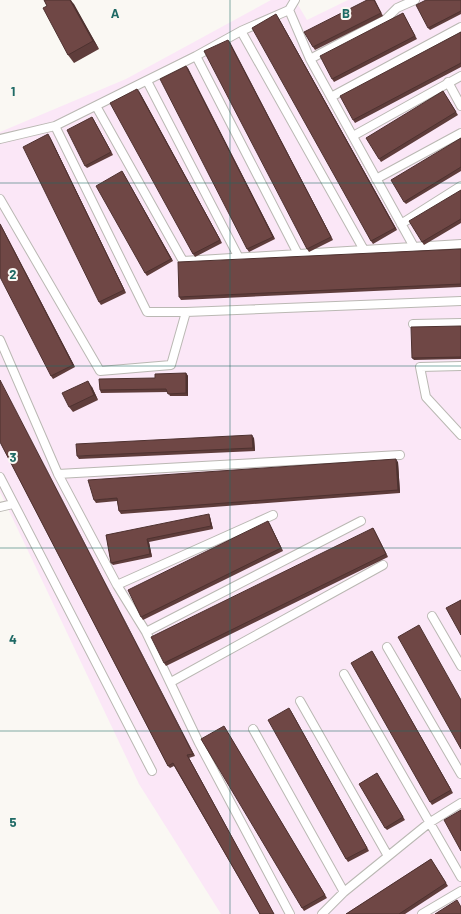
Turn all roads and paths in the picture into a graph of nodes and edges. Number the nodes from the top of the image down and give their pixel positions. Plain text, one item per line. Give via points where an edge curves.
1 (295, 0) edge
2 (415, 0) edge
3 (289, 10) junction
4 (461, 26) edge
5 (241, 31) junction
6 (196, 56) junction
7 (310, 59) junction
8 (461, 76) edge
9 (147, 81) junction
10 (448, 82) junction
11 (331, 96) junction
12 (96, 106) junction
13 (461, 106) edge
14 (55, 126) junction
15 (461, 133) edge
16 (353, 136) junction
17 (0, 139) edge
18 (376, 179) junction
19 (461, 186) edge
20 (0, 199) edge
21 (401, 224) junction
22 (461, 244) edge
23 (414, 247) junction
24 (364, 250) junction
25 (298, 254) junction
26 (239, 258) junction
27 (461, 301) edge
28 (186, 312) junction
29 (461, 323) edge
30 (413, 324) dead end
31 (0, 340) edge
32 (461, 366) edge
33 (461, 435) edge
34 (400, 455) dead end
35 (58, 474) junction
36 (0, 477) edge
37 (13, 504) junction
38 (0, 507) edge
39 (273, 515) dead end
40 (361, 522) dead end
41 (383, 565) dead end
42 (117, 585) junction
43 (432, 616) dead end
44 (146, 632) junction
45 (386, 647) dead end
46 (461, 666) edge
47 (344, 674) dead end
48 (171, 682) junction
49 (300, 701) dead end
50 (253, 729) dead end
51 (152, 771) dead end
52 (461, 774) edge
53 (461, 804) edge
54 (429, 823) junction
55 (388, 856) junction
56 (461, 877) edge
57 (461, 891) edge
58 (344, 892) junction
59 (290, 914) edge
60 (322, 914) edge
61 (422, 914) edge

1 - 3 lane
2 - 7 lane via 397,8 386,19
3 - 5 lane
3 - 7 lane
4 - 11 lane
5 - 6 lane
5 - 24 lane
6 - 9 lane
6 - 25 lane
7 - 11 lane
8 - 10 lane
9 - 12 lane
9 - 26 lane
10 - 13 lane
10 - 16 lane
11 - 16 lane
12 - 14 lane
12 - 26 lane via 183,261
14 - 17 lane
14 - 28 lane via 147,312
15 - 18 lane
16 - 18 lane
18 - 21 lane
19 - 21 lane
20 - 28 lane via 100,372 171,365
21 - 23 lane
22 - 23 lane
23 - 24 lane
24 - 25 lane
25 - 26 lane
27 - 28 lane
29 - 30 lane
31 - 35 lane
32 - 33 lane via 420,367 426,397
34 - 35 lane
35 - 42 lane
36 - 37 lane
37 - 38 lane
37 - 51 lane
39 - 42 lane
40 - 44 lane
41 - 48 lane
42 - 44 lane
43 - 46 lane
44 - 48 lane
45 - 52 lane
47 - 54 lane
48 - 59 lane via 199,743
49 - 55 lane
50 - 58 lane
53 - 54 lane
54 - 55 lane
54 - 56 lane
55 - 58 lane
57 - 61 lane
58 - 60 lane

